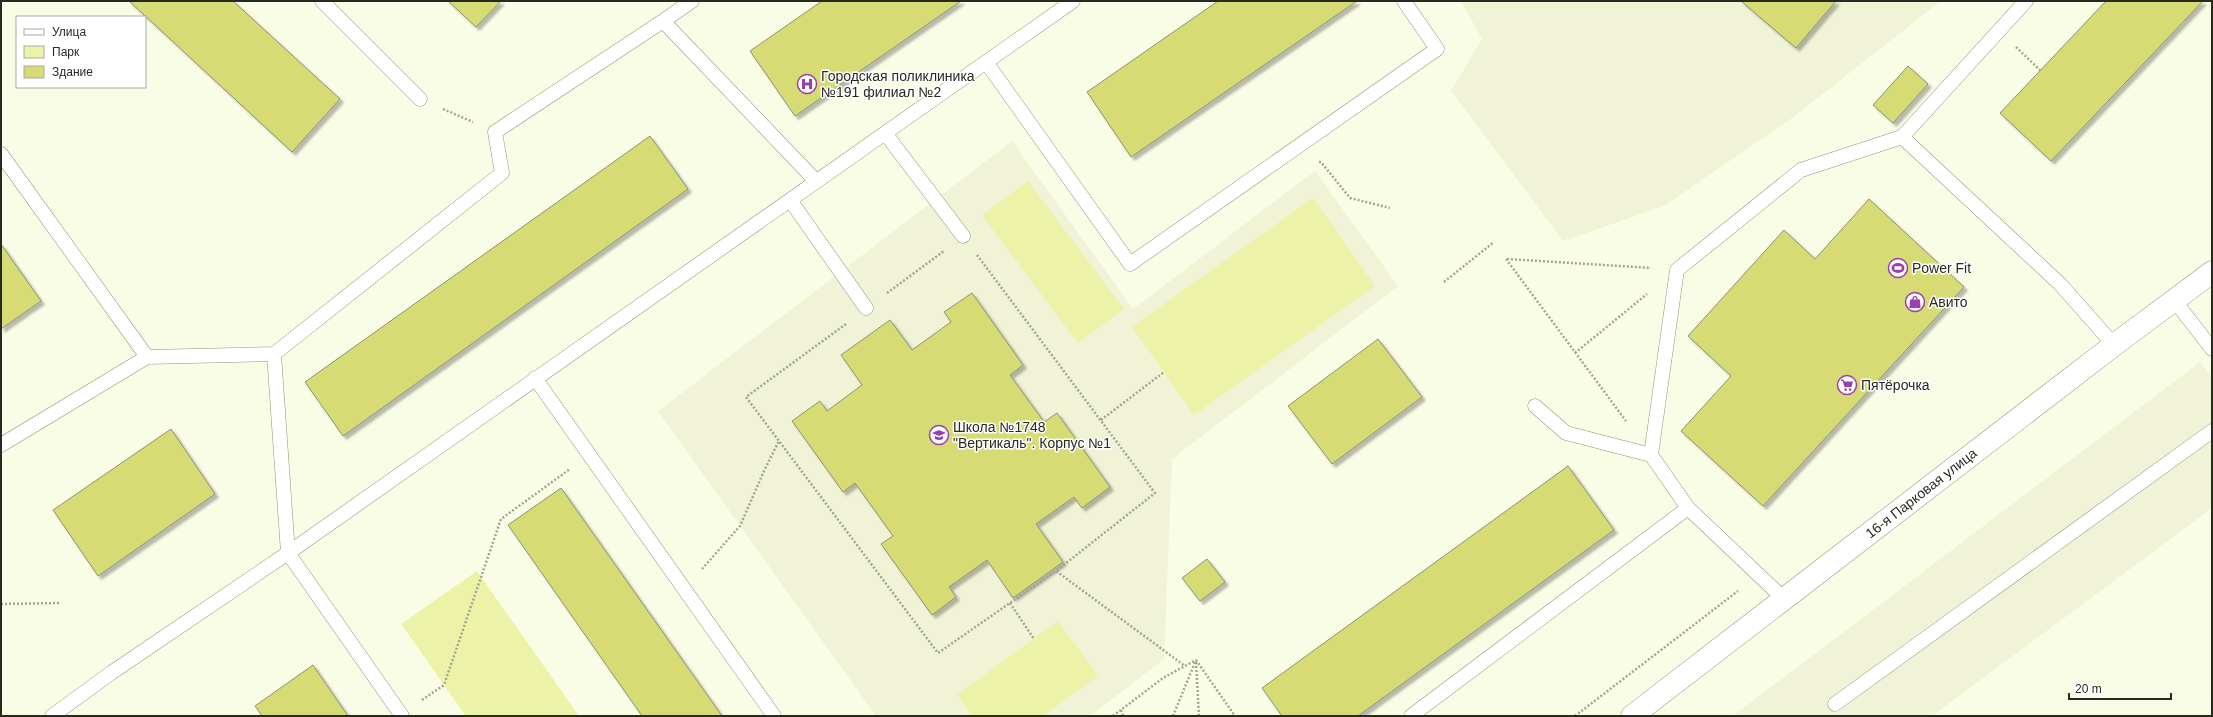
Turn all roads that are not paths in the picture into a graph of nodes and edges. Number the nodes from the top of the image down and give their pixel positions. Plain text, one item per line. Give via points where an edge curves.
1 (322, 1) edge
2 (692, 1) edge
3 (1073, 1) edge
4 (1404, 1) edge
5 (2026, 1) edge
6 (663, 21) junction
7 (986, 62) junction
8 (420, 100) road end
9 (885, 133) junction
10 (1902, 137) junction
11 (1, 154) edge
12 (816, 181) junction
13 (790, 200) junction
14 (963, 236) road end
15 (2212, 272) edge
16 (2174, 300) junction
17 (866, 308) road end
18 (2114, 345) junction
19 (2212, 349) edge
20 (274, 354) junction
21 (147, 357) junction
22 (536, 378) junction
23 (1535, 406) dead end
24 (2212, 431) edge
25 (1, 445) edge
26 (1651, 456) junction
27 (1688, 508) junction
28 (288, 553) junction
29 (1784, 599) junction
30 (1835, 704) dead end
31 (52, 716) edge
32 (402, 716) edge
33 (774, 716) edge
34 (1411, 716) edge
35 (1632, 716) edge

1 - 8 lane
2 - 6 lane
3 - 7 lane
4 - 7 lane via 1437,49 1130,264
5 - 10 lane
6 - 12 lane
6 - 20 lane via 495,132 502,173
7 - 9 lane
9 - 12 lane
9 - 14 lane
10 - 18 lane via 2060,284
10 - 26 lane via 1801,170 1677,270
11 - 21 lane
12 - 13 lane
13 - 17 lane
13 - 22 lane
15 - 16 main road, 16-я Парковая улица
16 - 18 main road, 16-я Парковая улица
16 - 19 lane
18 - 29 main road, 16-я Парковая улица
20 - 21 lane
20 - 28 lane
21 - 25 lane
22 - 28 lane
22 - 33 lane
23 - 26 lane via 1566,433
24 - 30 lane
26 - 27 lane
27 - 29 lane
27 - 34 lane
28 - 31 lane
28 - 32 lane
29 - 35 main road, 16-я Парковая улица

